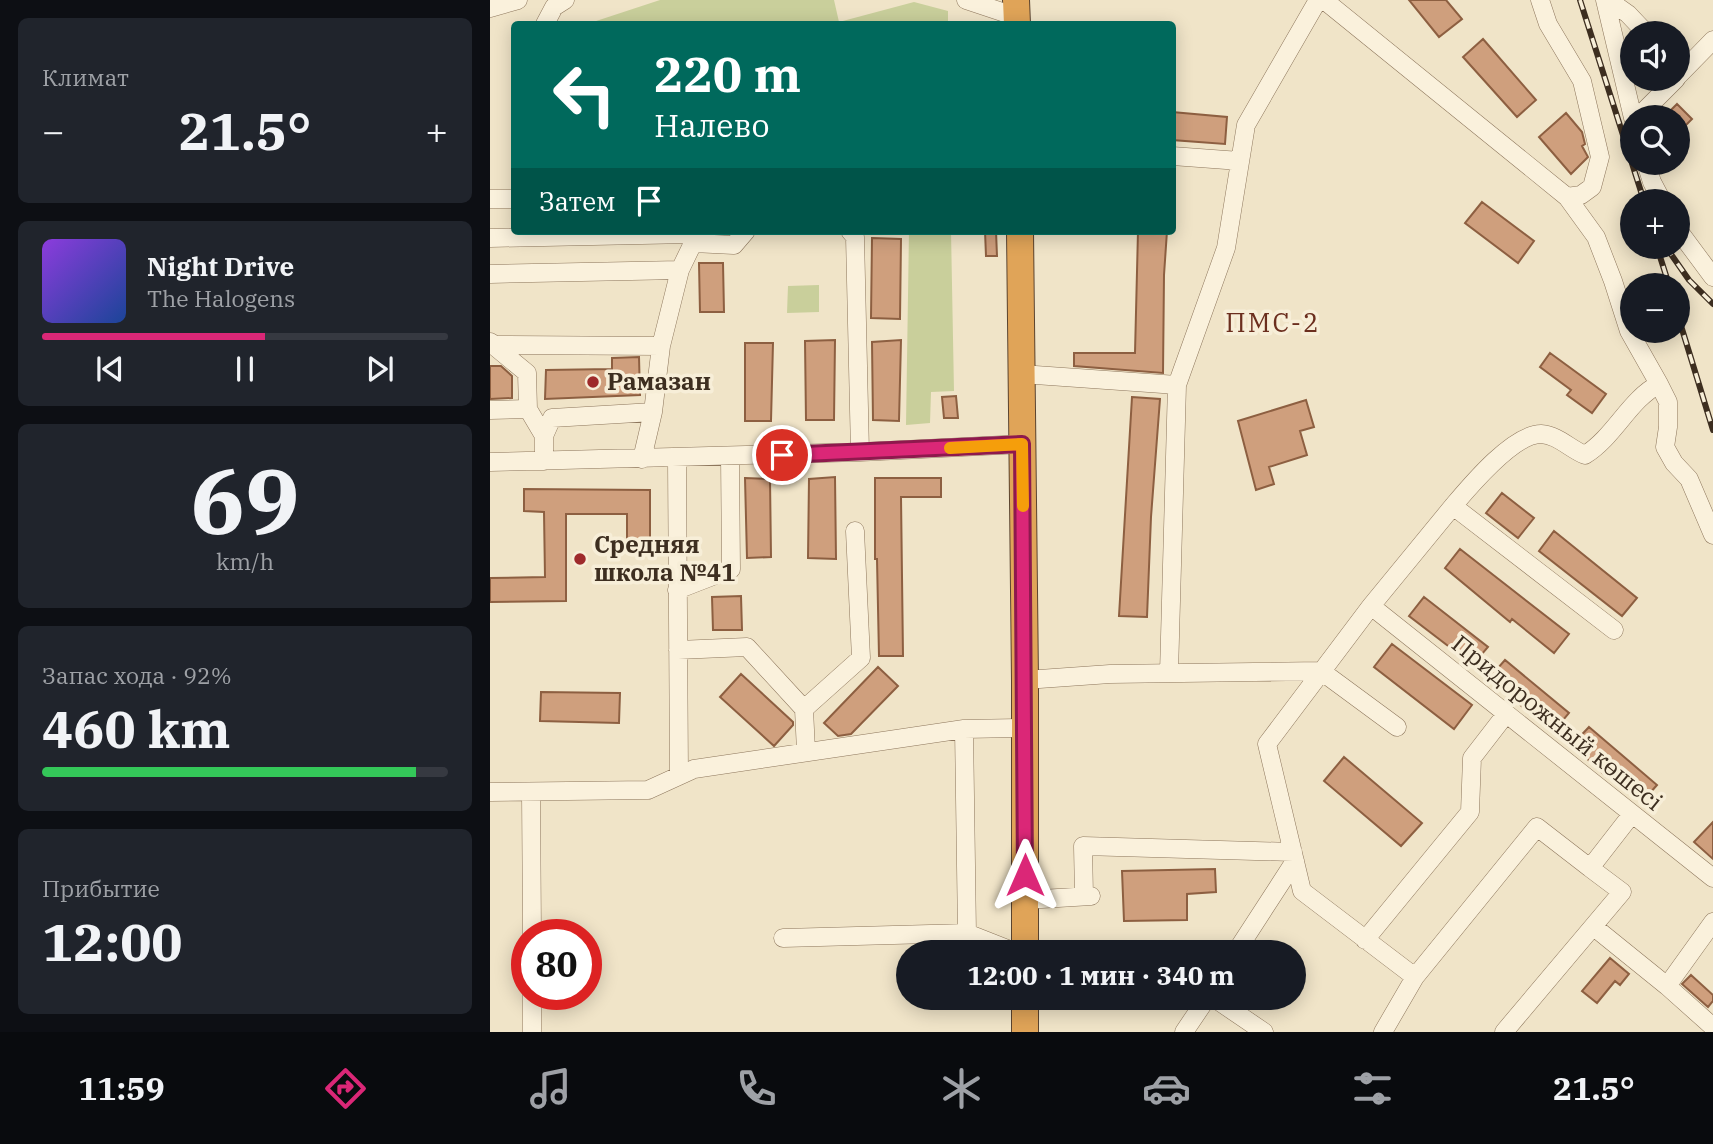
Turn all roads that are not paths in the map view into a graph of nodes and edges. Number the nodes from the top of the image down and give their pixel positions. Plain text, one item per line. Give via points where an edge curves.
1 (518, 0) edge
2 (565, 0) edge
3 (966, 0) edge
4 (1318, 0) edge
5 (1324, 0) edge
6 (1540, 0) edge
7 (1606, 0) edge
8 (490, 8) edge
9 (1017, 14) edge
10 (547, 21) edge
11 (1635, 21) edge
12 (1713, 40) edge
13 (1690, 62) edge
14 (1662, 91) edge
15 (1630, 105) edge
16 (1649, 105) edge
17 (1176, 156) edge
18 (1240, 161) junction
19 (1567, 197) junction
20 (490, 199) edge
21 (511, 199) edge
22 (743, 235) edge
23 (853, 235) edge
24 (1020, 235) edge
25 (690, 236) edge
26 (490, 238) edge
27 (1690, 246) edge
28 (680, 270) junction
29 (490, 274) edge
30 (1713, 277) edge
31 (492, 344) edge
32 (661, 346) junction
33 (1021, 374) junction
34 (1659, 384) junction
35 (1177, 385) junction
36 (528, 409) junction
37 (490, 410) edge
38 (653, 412) junction
39 (544, 436) junction
40 (1022, 444) junction
41 (860, 452) junction
42 (730, 456) junction
43 (677, 458) junction
44 (642, 459) junction
45 (536, 461) junction
46 (490, 462) edge
47 (1453, 506) junction
48 (855, 531) dead end
49 (1713, 535) edge
50 (677, 590) junction
51 (1371, 606) junction
52 (1614, 630) dead end
53 (678, 650) junction
54 (1321, 671) junction
55 (1169, 673) junction
56 (1025, 680) junction
57 (804, 709) junction
58 (1506, 714) junction
59 (1397, 727) dead end
60 (1025, 728) junction
61 (964, 729) junction
62 (806, 751) junction
63 (679, 775) junction
64 (490, 792) edge
65 (531, 792) junction
66 (1632, 814) junction
67 (1294, 856) junction
68 (1590, 868) junction
69 (1713, 878) edge
70 (1025, 900) junction
71 (532, 919) edge
72 (1713, 922) edge
73 (1594, 927) junction
74 (967, 933) junction
75 (783, 938) dead end
76 (985, 940) edge
77 (1025, 940) edge
78 (1243, 940) edge
79 (1365, 940) junction
80 (1415, 977) junction
81 (1667, 986) junction
82 (532, 1010) edge
83 (1025, 1010) edge
84 (1199, 1010) edge
85 (1232, 1010) edge
86 (1713, 1027) edge
87 (532, 1032) edge
88 (1025, 1032) edge
89 (1184, 1032) edge
90 (1264, 1032) edge
91 (1383, 1032) edge
92 (1504, 1032) edge

1 - 8 street
2 - 10 street via 554,7
3 - 9 street
4 - 18 street via 1246,125
5 - 19 street
6 - 19 street via 1582,81 1600,157 1591,187 1581,195
7 - 11 street
7 - 15 street
12 - 13 street
14 - 16 street
17 - 18 street
18 - 35 street via 1226,248
19 - 34 street via 1596,237 1629,331
20 - 21 street
22 - 25 street via 734,245
23 - 41 street
24 - 33 highway
25 - 26 street
25 - 28 street
27 - 30 street
28 - 29 street
28 - 32 street
31 - 32 street
31 - 36 street via 527,373
32 - 38 street
33 - 35 street
33 - 40 highway
34 - 47 street via 1645,391 1599,447 1585,455 1557,438 1539,434 1517,443 1499,458
34 - 49 street via 1668,402 1665,447 1689,479
35 - 55 street
36 - 37 street
36 - 39 street
38 - 39 street via 552,418
38 - 44 street
39 - 45 street
40 - 41 street
40 - 56 highway
41 - 42 street
42 - 43 street
42 - 50 street via 731,569
43 - 44 street
43 - 50 street
44 - 45 street
45 - 46 street
47 - 51 street
47 - 52 street
48 - 57 street via 860,657
50 - 53 street
51 - 54 street
51 - 58 street, Придорожный көшесі
53 - 57 street via 747,647
53 - 63 street
54 - 55 street
54 - 59 street
54 - 67 street via 1267,744
55 - 56 street
56 - 60 highway
57 - 62 street
58 - 66 street, Придорожный көшесі
58 - 79 street via 1472,758 1470,812
60 - 61 street
60 - 70 highway
61 - 62 street
61 - 74 street
62 - 63 street
63 - 65 street via 648,790
64 - 65 street
65 - 71 street
66 - 68 street
66 - 69 street, Придорожный көшесі
67 - 70 street via 1083,846 1088,896
67 - 78 street
67 - 79 street via 1303,891
68 - 73 street via 1622,892
68 - 80 street via 1537,827
70 - 77 highway
72 - 81 street
73 - 81 street
73 - 92 street
74 - 75 street
74 - 76 street
79 - 80 street
80 - 91 street
81 - 86 street
82 - 87 street
83 - 88 highway
84 - 89 street
85 - 90 street

